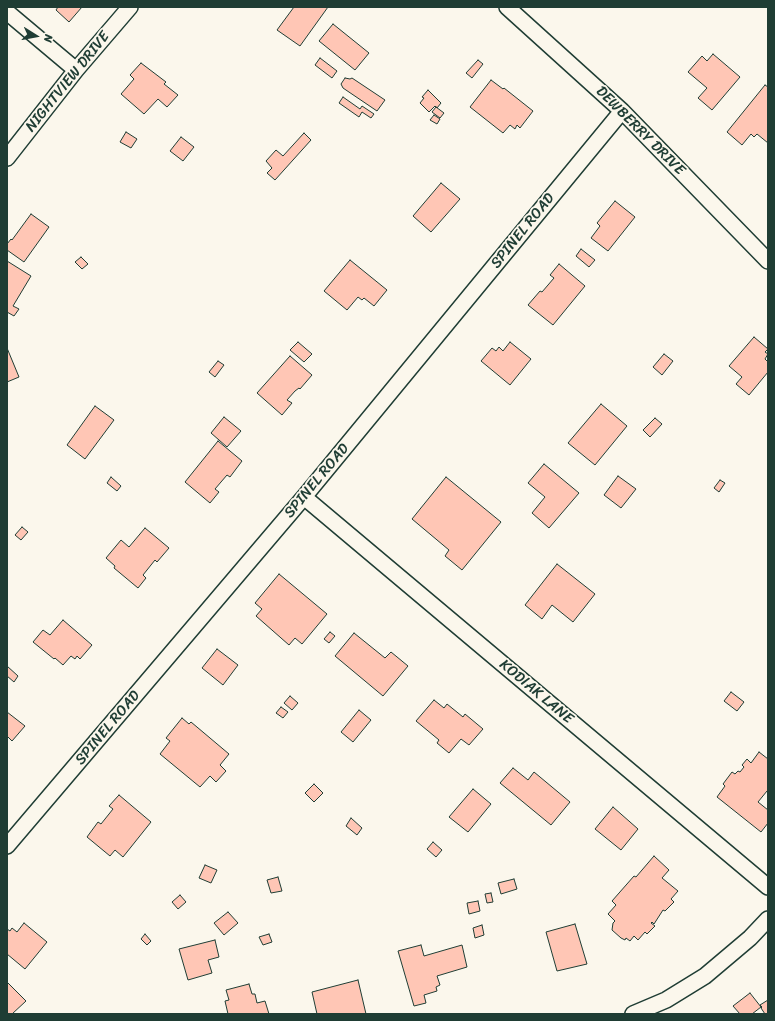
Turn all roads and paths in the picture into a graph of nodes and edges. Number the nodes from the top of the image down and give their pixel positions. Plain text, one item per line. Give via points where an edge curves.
1 (130, 7) edge
2 (507, 7) edge
3 (7, 12) edge
4 (76, 70) junction
5 (622, 111) junction
6 (7, 158) edge
7 (768, 261) edge
8 (304, 497) junction
9 (7, 846) edge
10 (768, 887) edge
11 (768, 919) edge
12 (633, 1014) edge

1 - 4 street, NIGHTVIEW DRIVE
2 - 5 street, DEWBERRY DRIVE
3 - 4 street
4 - 6 street, NIGHTVIEW DRIVE
5 - 7 street, DEWBERRY DRIVE
5 - 8 street, SPINEL ROAD
8 - 9 street, SPINEL ROAD
8 - 10 street, KODIAK LANE
11 - 12 street via 750,938 705,976 666,1000

